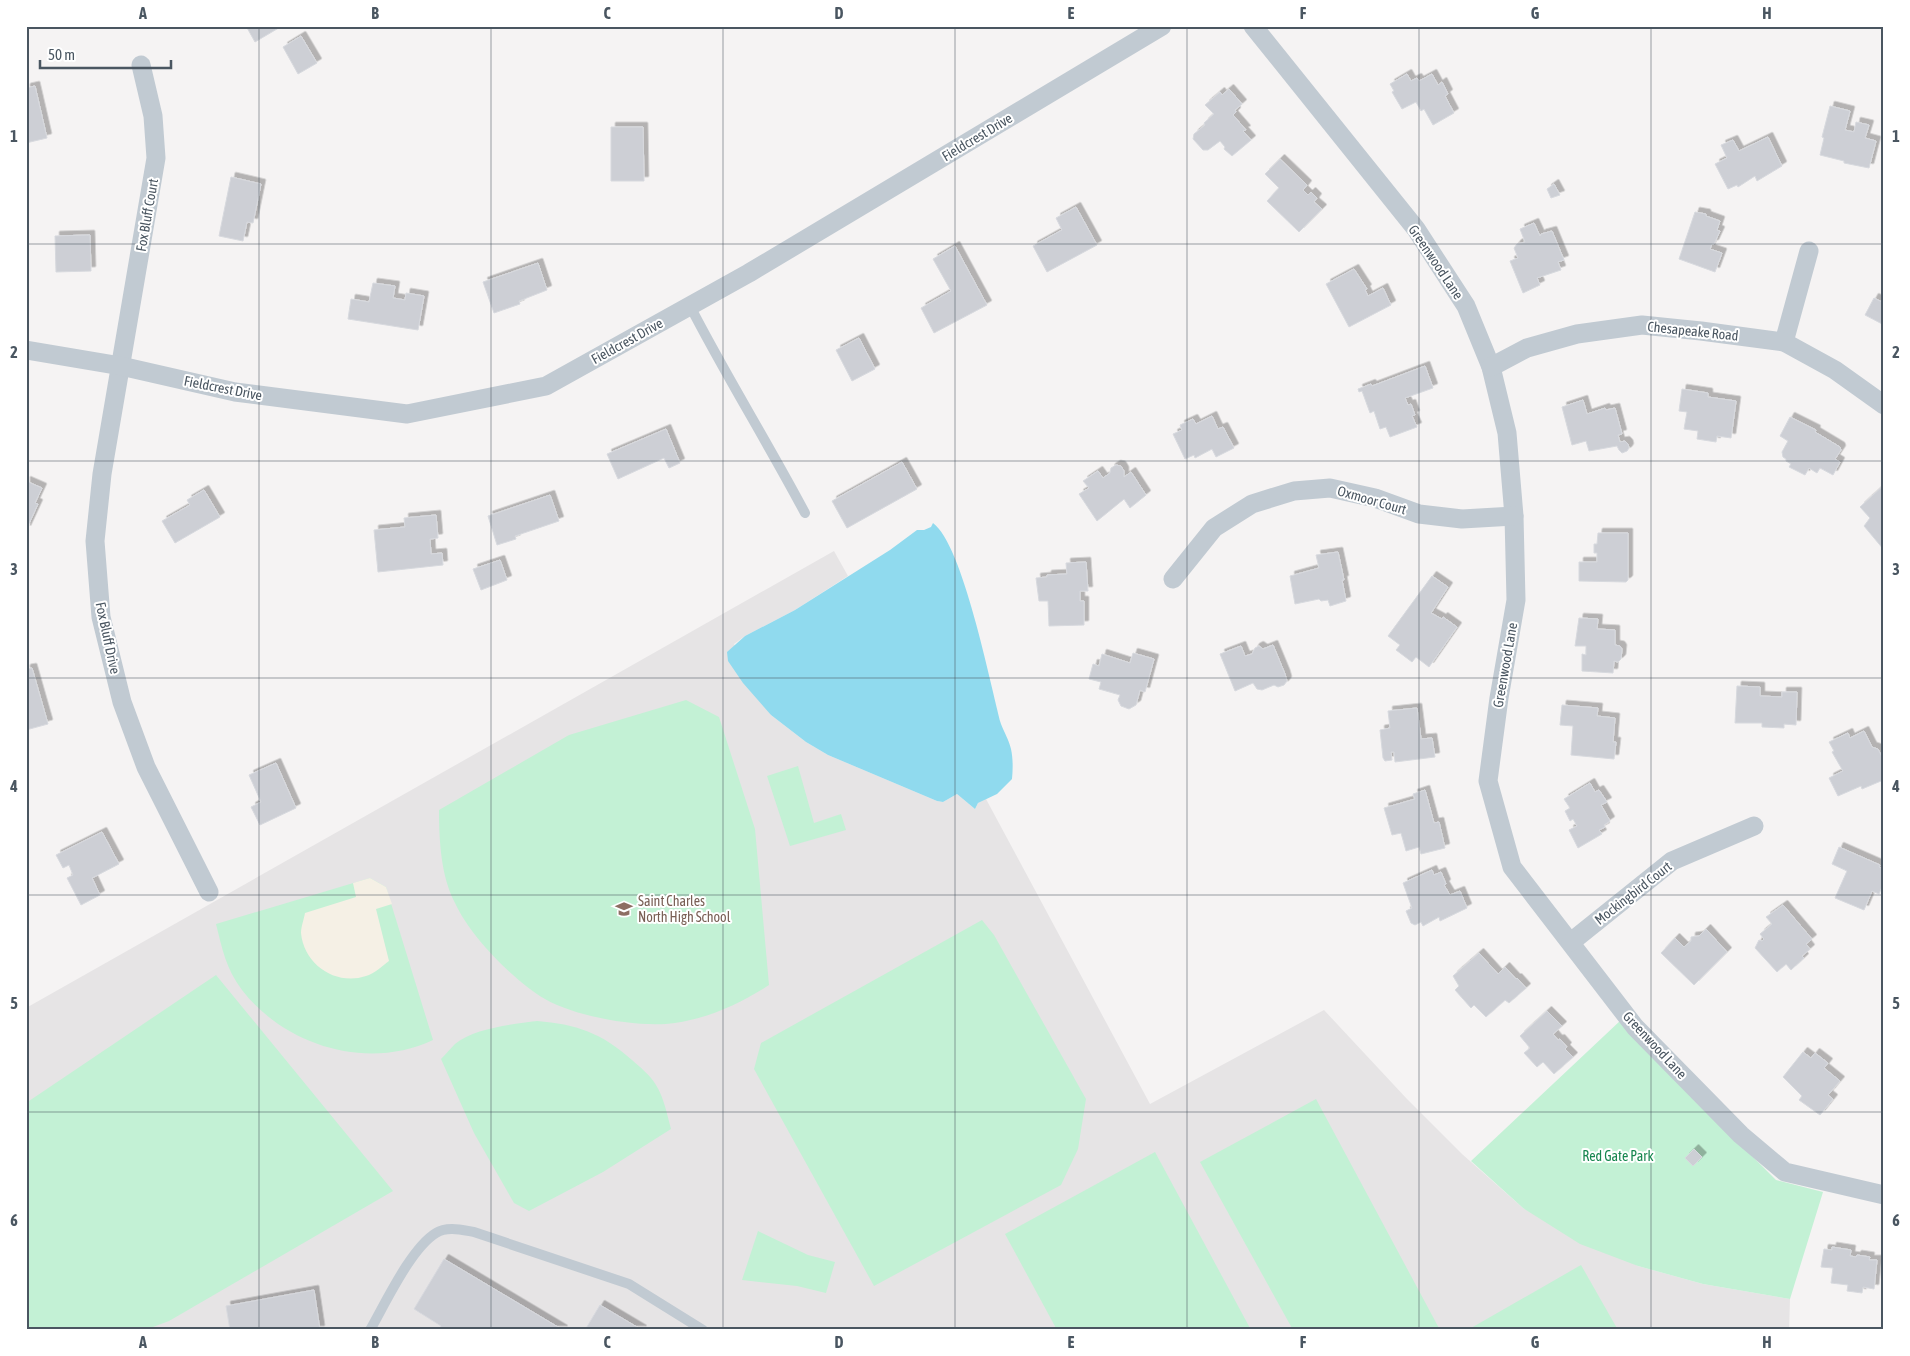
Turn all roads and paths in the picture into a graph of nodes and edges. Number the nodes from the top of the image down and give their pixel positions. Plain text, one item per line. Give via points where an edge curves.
1 (1162, 26) edge
2 (1253, 26) edge
3 (141, 65) dead end
4 (1808, 251) dead end
5 (690, 306) junction
6 (1784, 342) junction
7 (26, 350) edge
8 (121, 366) junction
9 (1492, 367) junction
10 (1884, 405) edge
11 (805, 513) dead end
12 (1514, 516) junction
13 (1173, 578) dead end
14 (1754, 826) dead end
15 (209, 892) dead end
16 (1571, 942) junction
17 (1884, 1195) edge
18 (370, 1330) edge
19 (704, 1330) edge

1 - 5 street, Fieldcrest Drive
2 - 9 street, Greenwood Lane via 1416,230 1466,306
3 - 8 street, Fox Bluff Court via 153,116 156,158
4 - 6 street
5 - 8 street, Fieldcrest Drive via 546,386 407,414 235,392
5 - 11 lane
6 - 9 street, Chesapeake Road via 1642,325 1577,334 1527,348
6 - 10 street, Chesapeake Road via 1835,370
7 - 8 street, Fieldcrest Drive
8 - 15 street, Fox Bluff Drive via 102,474 95,541 101,617 122,702 146,767
9 - 12 street, Greenwood Lane via 1507,433
12 - 13 street, Oxmoor Court via 1462,519 1419,514 1375,498 1330,488 1294,491 1252,504 1214,528
12 - 16 street, Greenwood Lane via 1516,600 1488,781 1512,867
14 - 16 street, Mockingbird Court via 1672,861
16 - 17 street, Greenwood Lane via 1636,1027 1741,1135 1785,1172
18 - 19 lane via 406,1265 436,1232 452,1229 474,1232 629,1284

